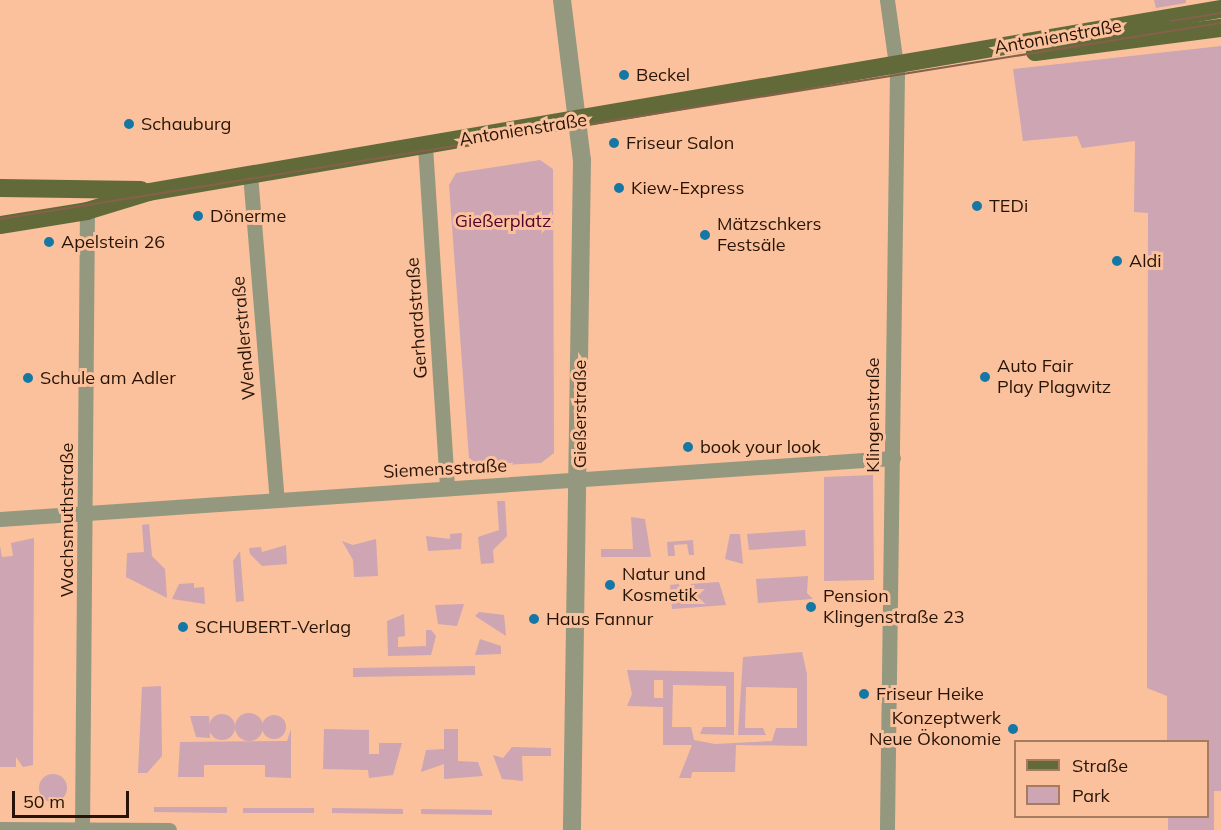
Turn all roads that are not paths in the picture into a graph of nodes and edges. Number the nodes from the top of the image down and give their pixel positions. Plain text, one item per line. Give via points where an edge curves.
1 (562, 0) edge
2 (887, 0) edge
3 (1214, 10) edge
4 (1155, 28) junction
5 (1215, 29) edge
6 (897, 68) junction
7 (579, 121) junction
8 (424, 146) junction
9 (250, 174) junction
10 (0, 188) edge
11 (149, 192) junction
12 (87, 211) junction
13 (0, 225) edge
14 (893, 458) junction
15 (580, 482) junction
16 (447, 488) junction
17 (277, 499) junction
18 (87, 512) junction
19 (0, 519) edge
20 (0, 829) edge
21 (82, 830) edge
22 (169, 830) edge
23 (572, 830) edge
24 (887, 830) edge

1 - 7 street, Gießerstraße
2 - 6 street, Klingenstraße
3 - 4 main road, Antonienstraße
4 - 5 main road, Antonienstraße
4 - 6 main road, Antonienstraße
6 - 7 main road, Antonienstraße
6 - 14 street, Klingenstraße
7 - 8 main road, Antonienstraße
7 - 15 street, Gießerstraße
8 - 9 main road, Antonienstraße
8 - 16 street, Gerhardstraße
9 - 11 main road, Antonienstraße
9 - 17 street, Wendlerstraße
10 - 11 main road, Antonienstraße via 58,185
11 - 12 main road, Antonienstraße
12 - 13 main road, Antonienstraße
12 - 18 street, Wachsmuthstraße
14 - 15 street, Siemensstraße
14 - 24 street, Klingenstraße
15 - 16 street, Siemensstraße
15 - 23 street, Gießerstraße
16 - 17 street, Siemensstraße
17 - 18 street, Siemensstraße
18 - 19 street, Siemensstraße
18 - 21 street, Wachsmuthstraße
20 - 21 street
21 - 22 street

